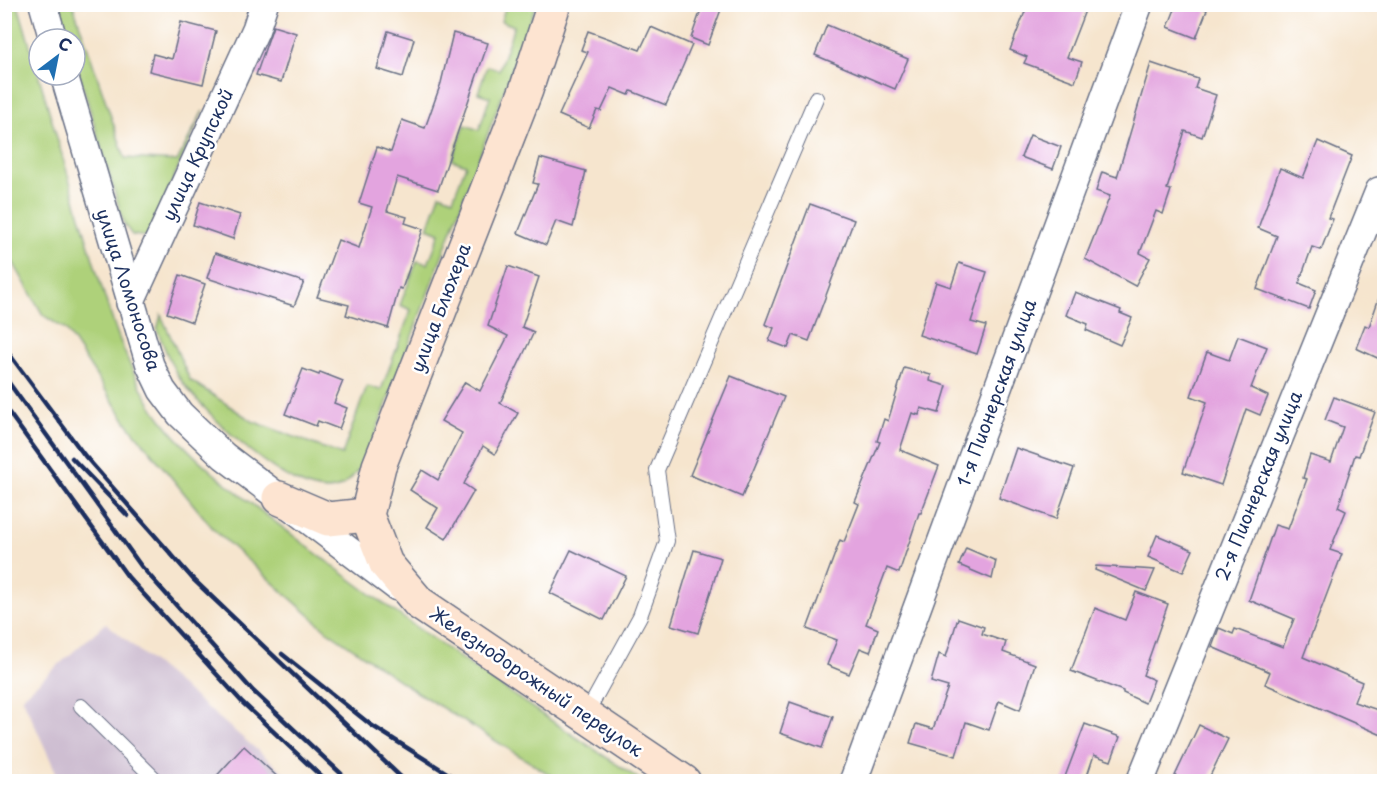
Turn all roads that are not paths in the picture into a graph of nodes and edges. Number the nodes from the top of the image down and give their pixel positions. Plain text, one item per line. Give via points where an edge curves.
1 (43, 4) edge
2 (264, 4) edge
3 (554, 4) edge
4 (1139, 4) edge
5 (50, 27) edge
6 (67, 87) edge
7 (816, 98) dead end
8 (1379, 191) dead end
9 (130, 303) junction
10 (279, 498) junction
11 (367, 515) junction
12 (419, 603) junction
13 (81, 706) dead end
14 (585, 716) junction
15 (158, 782) edge
16 (684, 782) edge
17 (853, 782) edge
18 (1140, 782) edge

1 - 5 street
2 - 9 street, улица Крупской
3 - 11 street, улица Блюхера via 526,90 379,466
4 - 17 street, 1-я Пионерская улица
6 - 9 street, улица Ломоносова
7 - 14 lane via 657,470 667,541 640,616
8 - 18 street, 2-я Пионерская улица
9 - 10 street, улица Ломоносова via 150,365 180,414 224,456
10 - 11 street via 328,519
10 - 12 street, улица Ломоносова
11 - 12 street via 386,564
12 - 14 street, Железнодорожный переулок
13 - 15 lane
14 - 16 street, Железнодорожный переулок

